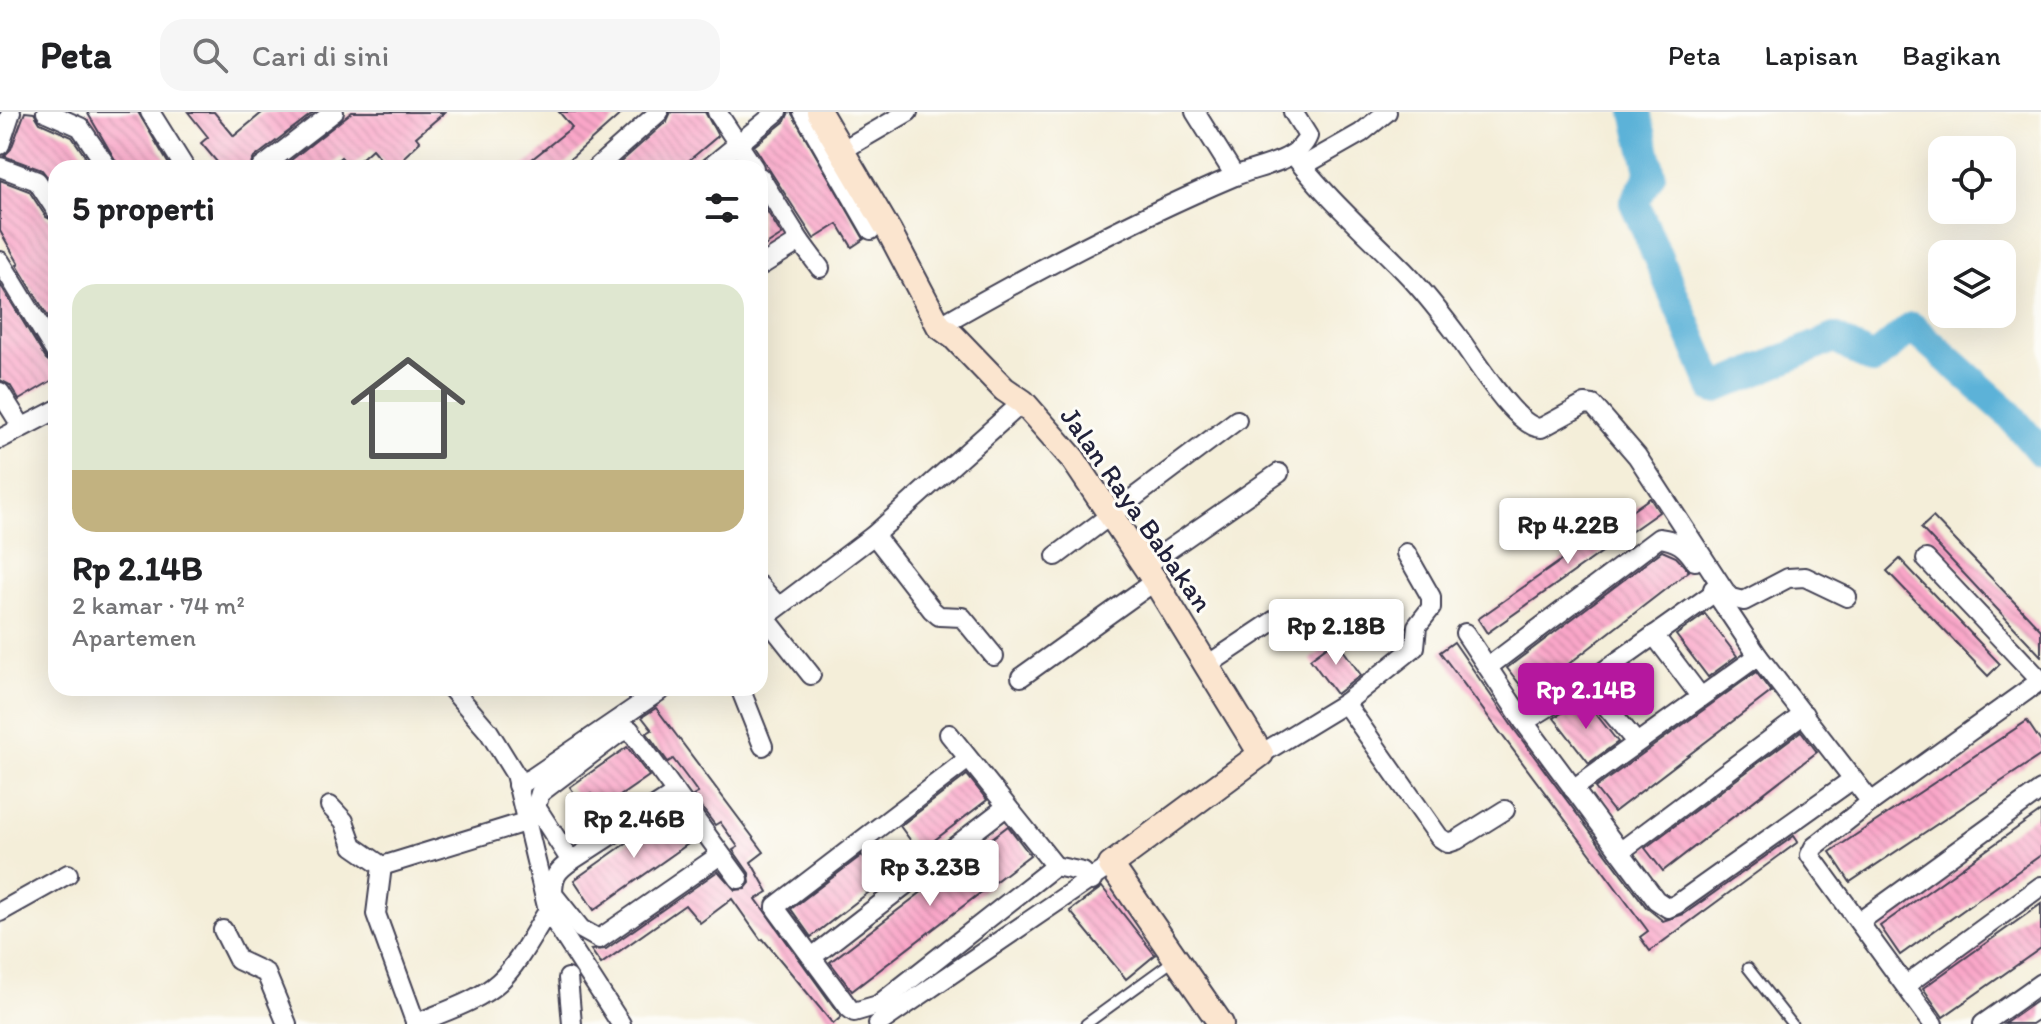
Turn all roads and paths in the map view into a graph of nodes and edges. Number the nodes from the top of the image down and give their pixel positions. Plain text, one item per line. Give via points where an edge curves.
1 (11, 112) edge
2 (46, 112) edge
3 (334, 112) edge
4 (659, 112) edge
5 (717, 112) edge
6 (777, 112) edge
7 (803, 112) edge
8 (819, 112) edge
9 (908, 112) edge
10 (1195, 112) edge
11 (1293, 112) edge
12 (1387, 112) edge
13 (154, 114) edge
14 (738, 142) junction
15 (0, 145) edge
16 (841, 151) junction
17 (103, 160) edge
18 (180, 160) edge
19 (271, 160) edge
20 (605, 160) edge
21 (718, 160) edge
22 (749, 160) edge
23 (1298, 160) junction
24 (0, 167) edge
25 (1235, 176) junction
26 (768, 190) edge
27 (48, 198) edge
28 (871, 230) dead end
29 (800, 241) junction
30 (0, 261) edge
31 (768, 261) edge
32 (820, 268) dead end
33 (939, 326) junction
34 (48, 340) edge
35 (0, 392) edge
36 (1023, 402) junction
37 (48, 414) edge
38 (1237, 420) dead end
39 (22, 427) junction
40 (0, 439) edge
41 (1279, 473) dead end
42 (1112, 515) junction
43 (874, 535) junction
44 (1406, 553) dead end
45 (1056, 556) dead end
46 (1926, 559) dead end
47 (1150, 574) junction
48 (1715, 592) junction
49 (1847, 597) dead end
50 (768, 615) edge
51 (1275, 620) dead end
52 (1465, 633) dead end
53 (1654, 635) junction
54 (994, 656) dead end
55 (1758, 656) junction
56 (1206, 666) junction
57 (1488, 667) junction
58 (811, 675) dead end
59 (1021, 677) dead end
60 (2041, 681) edge
61 (1587, 683) junction
62 (458, 696) edge
63 (652, 696) edge
64 (743, 696) edge
65 (1700, 696) junction
66 (1345, 703) junction
67 (1804, 714) junction
68 (1524, 722) junction
69 (949, 734) dead end
70 (1636, 742) junction
71 (763, 746) dead end
72 (1261, 754) junction
73 (968, 759) junction
74 (1853, 779) junction
75 (1573, 789) junction
76 (2041, 790) edge
77 (676, 793) junction
78 (524, 795) junction
79 (1871, 802) junction
80 (330, 806) dead end
81 (1006, 807) junction
82 (1505, 810) dead end
83 (525, 822) junction
84 (1790, 825) junction
85 (1621, 851) junction
86 (720, 855) junction
87 (1810, 855) junction
88 (571, 861) junction
89 (382, 866) junction
90 (1055, 866) junction
91 (1102, 873) junction
92 (68, 874) dead end
93 (739, 879) dead end
94 (2041, 886) edge
95 (548, 911) junction
96 (0, 912) edge
97 (1859, 922) junction
98 (223, 930) dead end
99 (812, 957) junction
100 (1177, 958) junction
101 (1748, 968) dead end
102 (568, 978) dead end
103 (2041, 983) edge
104 (1906, 985) junction
105 (442, 1018) edge
106 (287, 1024) edge
107 (416, 1024) edge
108 (572, 1024) edge
109 (621, 1024) edge
110 (878, 1024) edge
111 (1086, 1024) edge
112 (1221, 1024) edge
113 (1792, 1024) edge
114 (1933, 1024) edge
115 (1983, 1024) edge

1 - 15 street
2 - 17 street via 80,127
3 - 19 street
4 - 20 street
5 - 14 street
6 - 14 street
7 - 28 street
8 - 16 street, Jalan Raya Babakan
9 - 16 street
10 - 25 street
11 - 23 street via 1308,136
12 - 23 street via 1361,133
13 - 18 street
14 - 21 street
14 - 22 street
16 - 33 street, Jalan Raya Babakan
23 - 25 street
23 - 49 street via 1421,290 1529,426 1541,428 1585,404 1593,405 1637,456 1732,598 1744,601 1788,578 1805,577
24 - 27 street via 37,181
25 - 33 street via 1028,275
26 - 29 street
29 - 31 street
29 - 32 street
30 - 34 street
33 - 36 street, Jalan Raya Babakan
35 - 39 street
36 - 42 street, Jalan Raya Babakan via 1073,459
36 - 43 street
37 - 39 street
38 - 42 street
39 - 40 street
41 - 47 street
42 - 45 street
42 - 47 street, Jalan Raya Babakan
43 - 50 street
43 - 54 street via 932,610 946,618 962,617
44 - 66 street via 1431,597 1431,608 1417,626 1415,647
46 - 60 street
47 - 56 street, Jalan Raya Babakan
47 - 59 street
48 - 53 street
48 - 55 street
48 - 57 street via 1688,550 1674,539 1659,538
50 - 58 street
51 - 56 street
52 - 57 street
53 - 61 street
53 - 65 street
55 - 65 street
55 - 67 street
56 - 72 street, Jalan Raya Babakan
57 - 68 street
60 - 79 street
61 - 68 street
61 - 70 street
62 - 78 street via 489,732
63 - 78 street via 532,778
64 - 71 street
65 - 70 street
66 - 72 street
66 - 82 street via 1439,837 1448,843 1457,840
67 - 74 street
67 - 85 street
68 - 75 street
69 - 73 street
70 - 75 street
72 - 91 street
73 - 81 street
73 - 99 street via 778,903 776,909
74 - 79 street
74 - 84 street
75 - 85 street
76 - 97 street
77 - 78 street via 628,729 540,793
77 - 86 street
77 - 88 street
78 - 83 street
78 - 88 street
79 - 87 street
80 - 89 street via 344,821 353,846
81 - 90 street
81 - 99 street
83 - 89 street
83 - 95 street
84 - 85 street via 1668,908 1656,900
84 - 87 street
86 - 88 street via 599,939 581,929 553,894 557,870
86 - 93 street
87 - 97 street
89 - 107 street via 376,914
90 - 91 street
90 - 99 street via 878,1005 862,1012 849,1008
91 - 100 street
91 - 110 street
92 - 96 street
94 - 104 street
95 - 105 street via 499,982
95 - 109 street
97 - 104 street
98 - 106 street via 238,960 266,973
100 - 111 lane
100 - 112 street
101 - 113 lane
102 - 108 street
103 - 115 street
104 - 114 street
105 - 107 street

